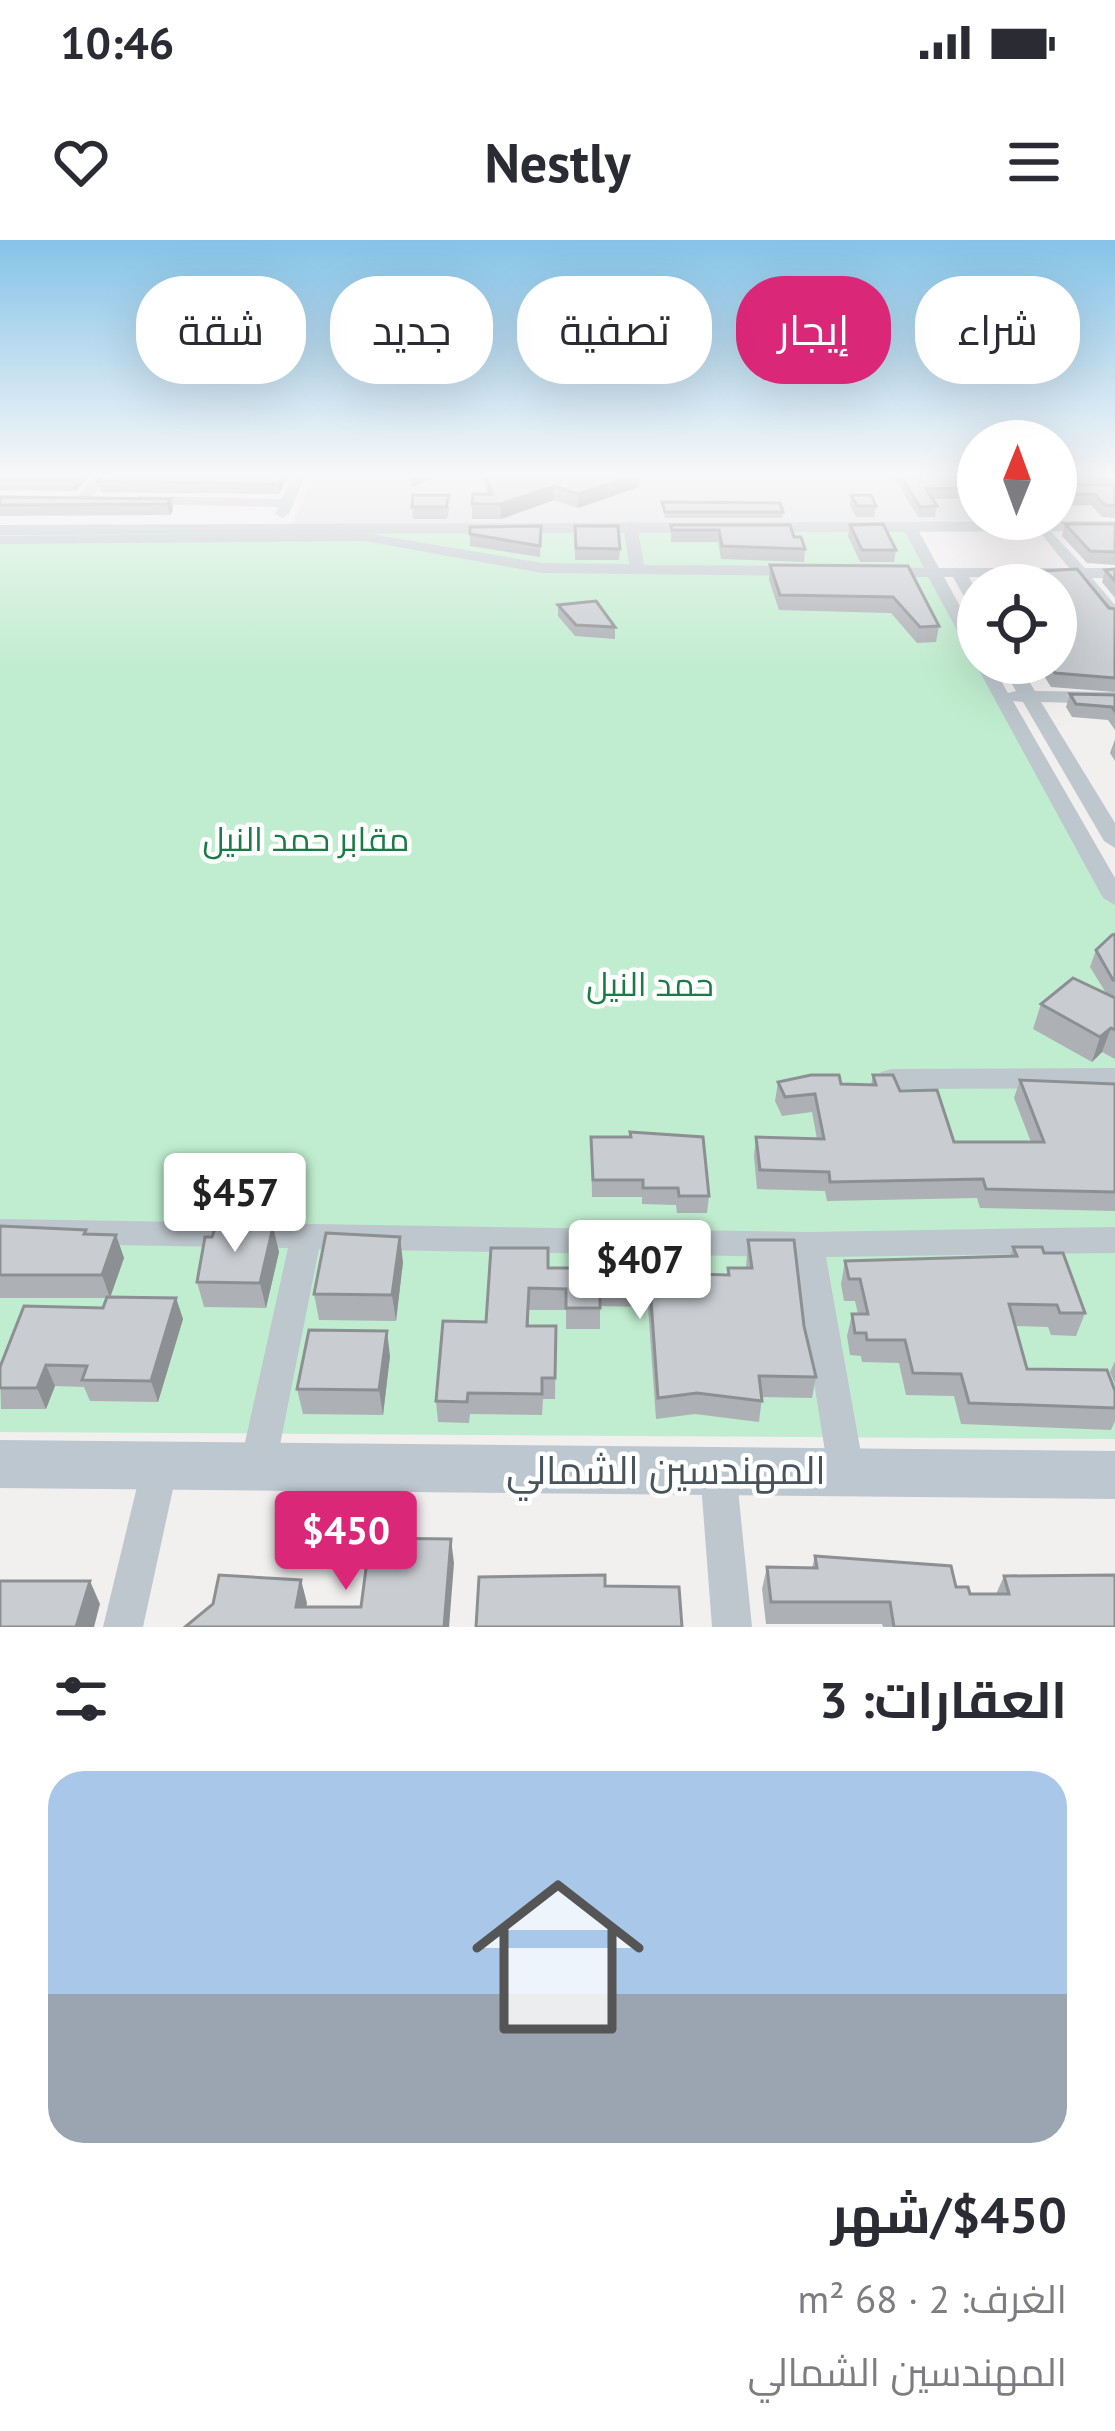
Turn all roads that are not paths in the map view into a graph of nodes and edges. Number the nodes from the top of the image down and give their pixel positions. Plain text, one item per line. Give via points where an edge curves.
1 (277, 538) edge
2 (370, 538) edge
3 (446, 538) edge
4 (632, 538) edge
5 (915, 538) edge
6 (0, 540) edge
7 (1054, 540) edge
8 (444, 549) junction
9 (637, 570) junction
10 (814, 571) edge
11 (862, 572) edge
12 (934, 572) junction
13 (957, 572) edge
14 (1077, 573) edge
15 (1081, 573) junction
16 (1115, 573) edge
17 (957, 615) edge
18 (1115, 615) edge
19 (993, 684) edge
20 (1021, 684) edge
21 (1000, 696) junction
22 (1028, 696) junction
23 (1115, 698) edge
24 (1115, 841) edge
25 (1108, 872) edge
26 (1115, 898) edge
27 (1115, 1078) edge
28 (891, 1079) edge
29 (0, 1231) edge
30 (305, 1236) junction
31 (1115, 1240) edge
32 (808, 1245) junction
33 (0, 1464) edge
34 (160, 1466) junction
35 (258, 1466) junction
36 (718, 1470) junction
37 (846, 1471) junction
38 (1115, 1475) edge
39 (123, 1627) edge
40 (732, 1627) edge

1 - 6 street
2 - 8 street
3 - 8 street
4 - 9 street
5 - 12 street
7 - 15 street
8 - 9 street via 528,567
9 - 10 street
11 - 12 street
12 - 13 street
12 - 17 street
14 - 15 street
15 - 16 street
15 - 18 street
19 - 21 street
20 - 22 street
21 - 22 street
21 - 25 street
22 - 23 street
22 - 24 street
25 - 26 street
27 - 28 street
29 - 30 street
30 - 32 street
30 - 35 street
31 - 32 street
32 - 37 street
33 - 34 main road, المهندسين الشمالي
34 - 35 main road, المهندسين الشمالي
34 - 39 street
35 - 36 main road, المهندسين الشمالي
36 - 37 main road, المهندسين الشمالي
36 - 40 street
37 - 38 main road, المهندسين الشمالي

